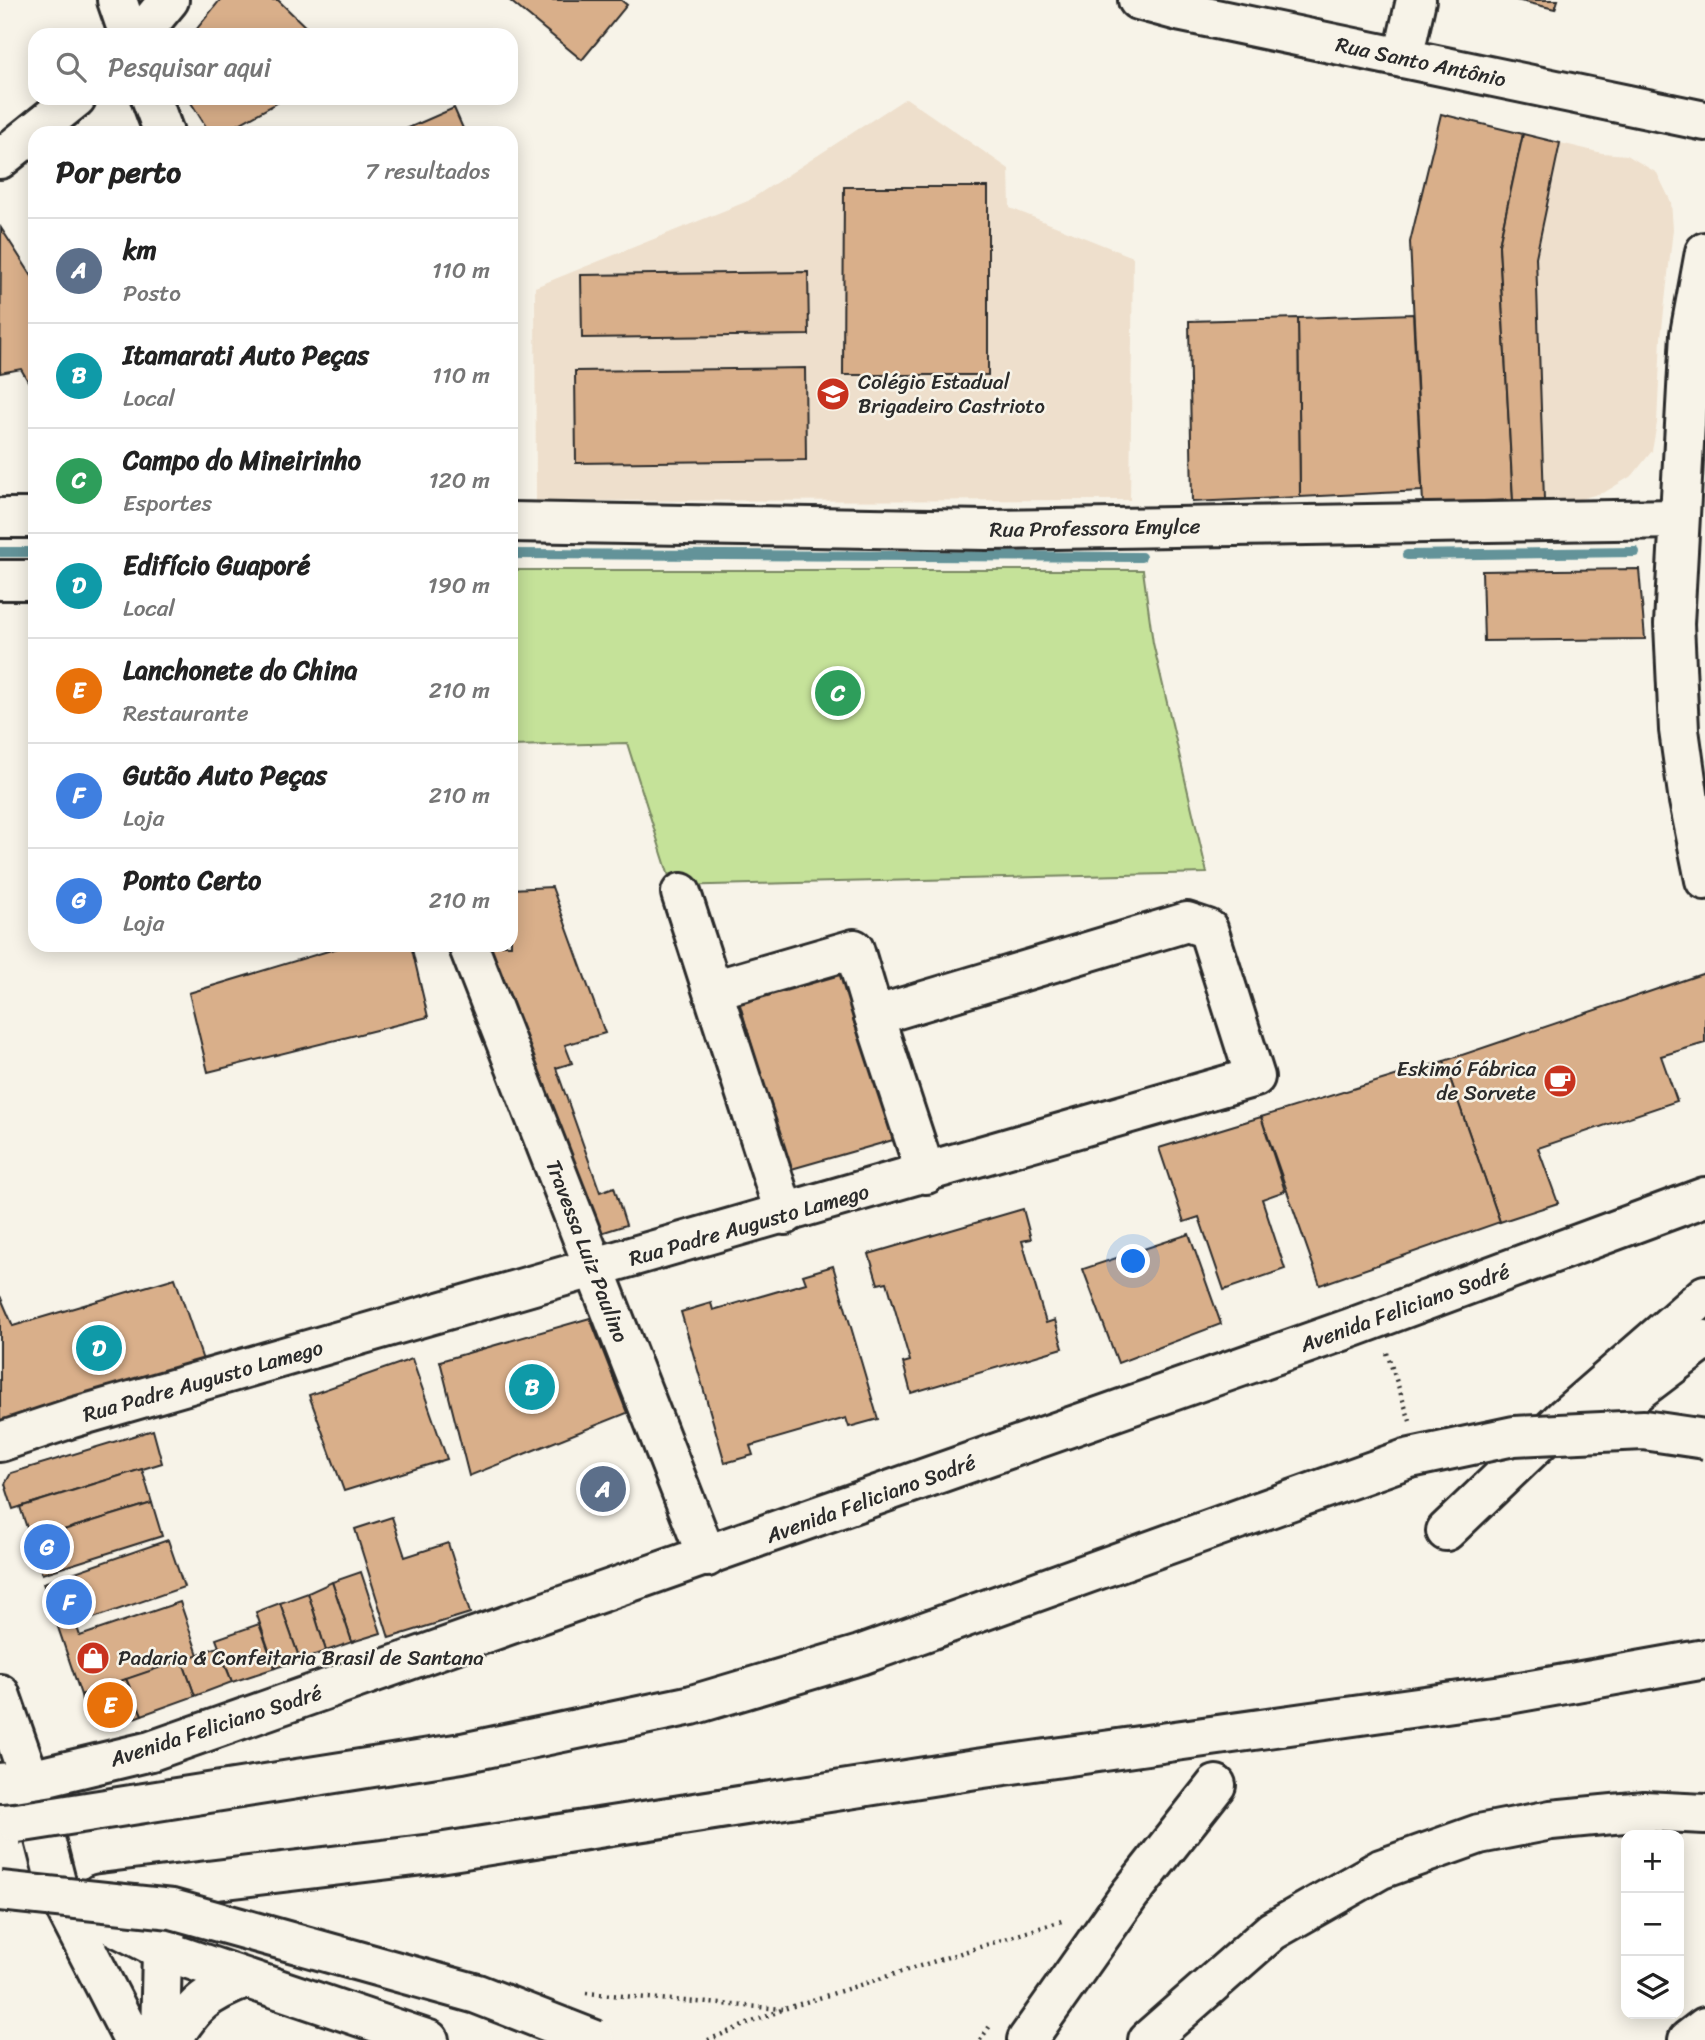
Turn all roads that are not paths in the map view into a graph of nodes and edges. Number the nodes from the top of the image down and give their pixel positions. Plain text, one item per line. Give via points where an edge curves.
1 (117, 0) edge
2 (169, 0) edge
3 (1138, 0) edge
4 (1416, 0) edge
5 (1183, 6) edge
6 (127, 28) edge
7 (145, 28) edge
8 (1403, 58) junction
9 (67, 105) edge
10 (154, 105) edge
11 (1705, 121) edge
12 (41, 126) edge
13 (161, 126) edge
14 (28, 137) edge
15 (0, 159) edge
16 (1705, 252) edge
17 (0, 518) edge
18 (28, 518) edge
19 (1679, 519) junction
20 (518, 523) edge
21 (0, 580) edge
22 (28, 580) edge
23 (1705, 880) edge
24 (681, 893) dead end
25 (471, 952) edge
26 (713, 990) junction
27 (874, 1016) junction
28 (926, 1174) junction
29 (1705, 1197) edge
30 (785, 1215) junction
31 (595, 1269) junction
32 (1705, 1295) edge
33 (1705, 1340) edge
34 (1705, 1439) edge
35 (0, 1442) edge
36 (707, 1557) junction
37 (1705, 1659) edge
38 (0, 1693) edge
39 (15, 1781) edge
40 (1216, 1785) dead end
41 (1705, 1814) edge
42 (0, 1826) edge
43 (200, 1883) junction
44 (0, 1891) edge
45 (60, 1898) junction
46 (0, 1902) edge
47 (162, 1950) junction
48 (245, 1979) junction
49 (1705, 2027) edge
50 (133, 2040) edge
51 (160, 2040) edge
52 (172, 2040) edge
53 (429, 2040) edge
54 (595, 2040) edge
55 (1027, 2040) edge
56 (1148, 2040) edge
57 (1688, 2040) edge

1 - 6 main road
2 - 7 main road
3 - 5 main road, Rua Santo Antônio
4 - 8 main road
5 - 8 main road, Rua Santo Antônio
8 - 11 main road, Rua Santo Antônio
9 - 12 main road
10 - 13 main road
14 - 15 main road
16 - 19 main road via 1690,334
17 - 18 main road
19 - 20 main road, Rua Professora Emylce via 987,530
19 - 23 main road via 1674,624 1679,730
21 - 22 main road
24 - 26 main road
25 - 31 main road, Travessa Luiz Paulino
26 - 27 main road via 853,949
26 - 30 main road
27 - 28 main road
27 - 28 main road, Rua Padre Augusto Lamego via 1187,922 1208,929 1255,1077
28 - 30 main road, Rua Padre Augusto Lamego
29 - 36 main road, Avenida Feliciano Sodré
30 - 31 main road, Rua Padre Augusto Lamego
31 - 35 main road, Rua Padre Augusto Lamego
31 - 36 main road, Travessa Luiz Paulino
32 - 33 main road via 1566,1416 1446,1531
34 - 42 main road, bridge via 1644,1430 1514,1436 1406,1459 860,1655 692,1704 462,1753
36 - 39 main road, Avenida Feliciano Sodré via 151,1751
37 - 43 main road via 1503,1695 976,1769 432,1854
38 - 39 main road
39 - 45 main road
40 - 55 main road via 1130,1894
41 - 56 main road via 1644,1811 1551,1819 1479,1834 1381,1869 1272,1931
43 - 45 main road
43 - 47 main road via 169,1917
44 - 54 main road, bridge via 172,1909 477,1994
45 - 46 main road
45 - 47 main road
45 - 50 main road
47 - 48 main road
47 - 51 main road
48 - 52 main road via 212,1992 191,2010
48 - 53 main road
49 - 57 main road

